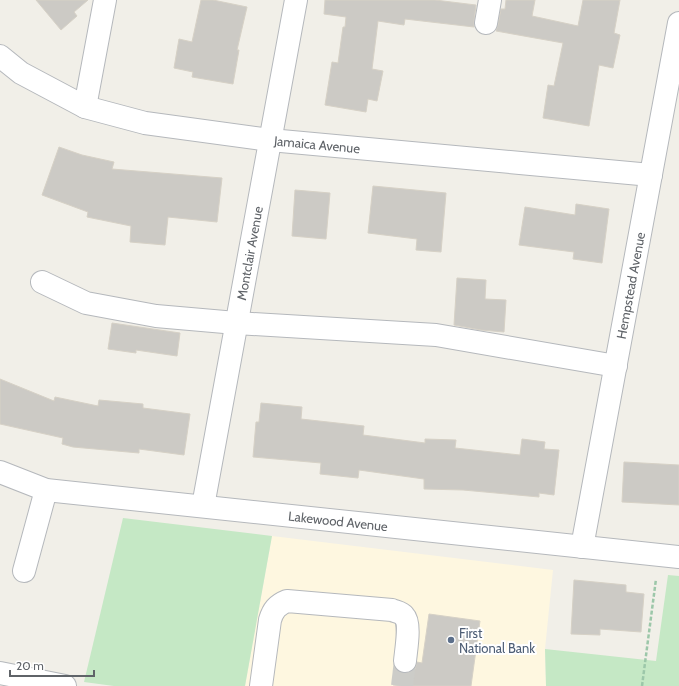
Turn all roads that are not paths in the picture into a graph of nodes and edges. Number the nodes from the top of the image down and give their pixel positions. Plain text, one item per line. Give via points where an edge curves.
1 (105, 0) edge
2 (296, 0) edge
3 (490, 0) edge
4 (486, 23) dead end
5 (679, 23) edge
6 (0, 56) edge
7 (86, 106) junction
8 (270, 140) junction
9 (651, 175) junction
10 (42, 282) dead end
11 (236, 323) junction
12 (616, 366) junction
13 (0, 472) edge
14 (46, 490) junction
15 (203, 506) junction
16 (582, 547) junction
17 (669, 556) edge
18 (24, 571) dead end
19 (404, 661) tunnel mouth
20 (0, 673) edge
21 (65, 686) edge
22 (261, 686) edge

1 - 7 street
2 - 8 street, Montclair Avenue
3 - 4 street
5 - 9 street, Hempstead Avenue
6 - 7 street, Jamaica Avenue via 21,73
7 - 8 street, Jamaica Avenue via 145,123
8 - 9 street, Jamaica Avenue
8 - 11 street, Montclair Avenue
9 - 12 street, Hempstead Avenue
10 - 11 street via 86,303 156,316
11 - 12 street via 436,335
11 - 15 street, Montclair Avenue
12 - 16 street, Hempstead Avenue
13 - 14 street, Lakewood Avenue
14 - 15 street, Lakewood Avenue
14 - 18 street
15 - 16 street, Lakewood Avenue
16 - 17 street, Lakewood Avenue
19 - 22 street via 408,622 399,612 287,601 279,604 270,620
20 - 21 street

